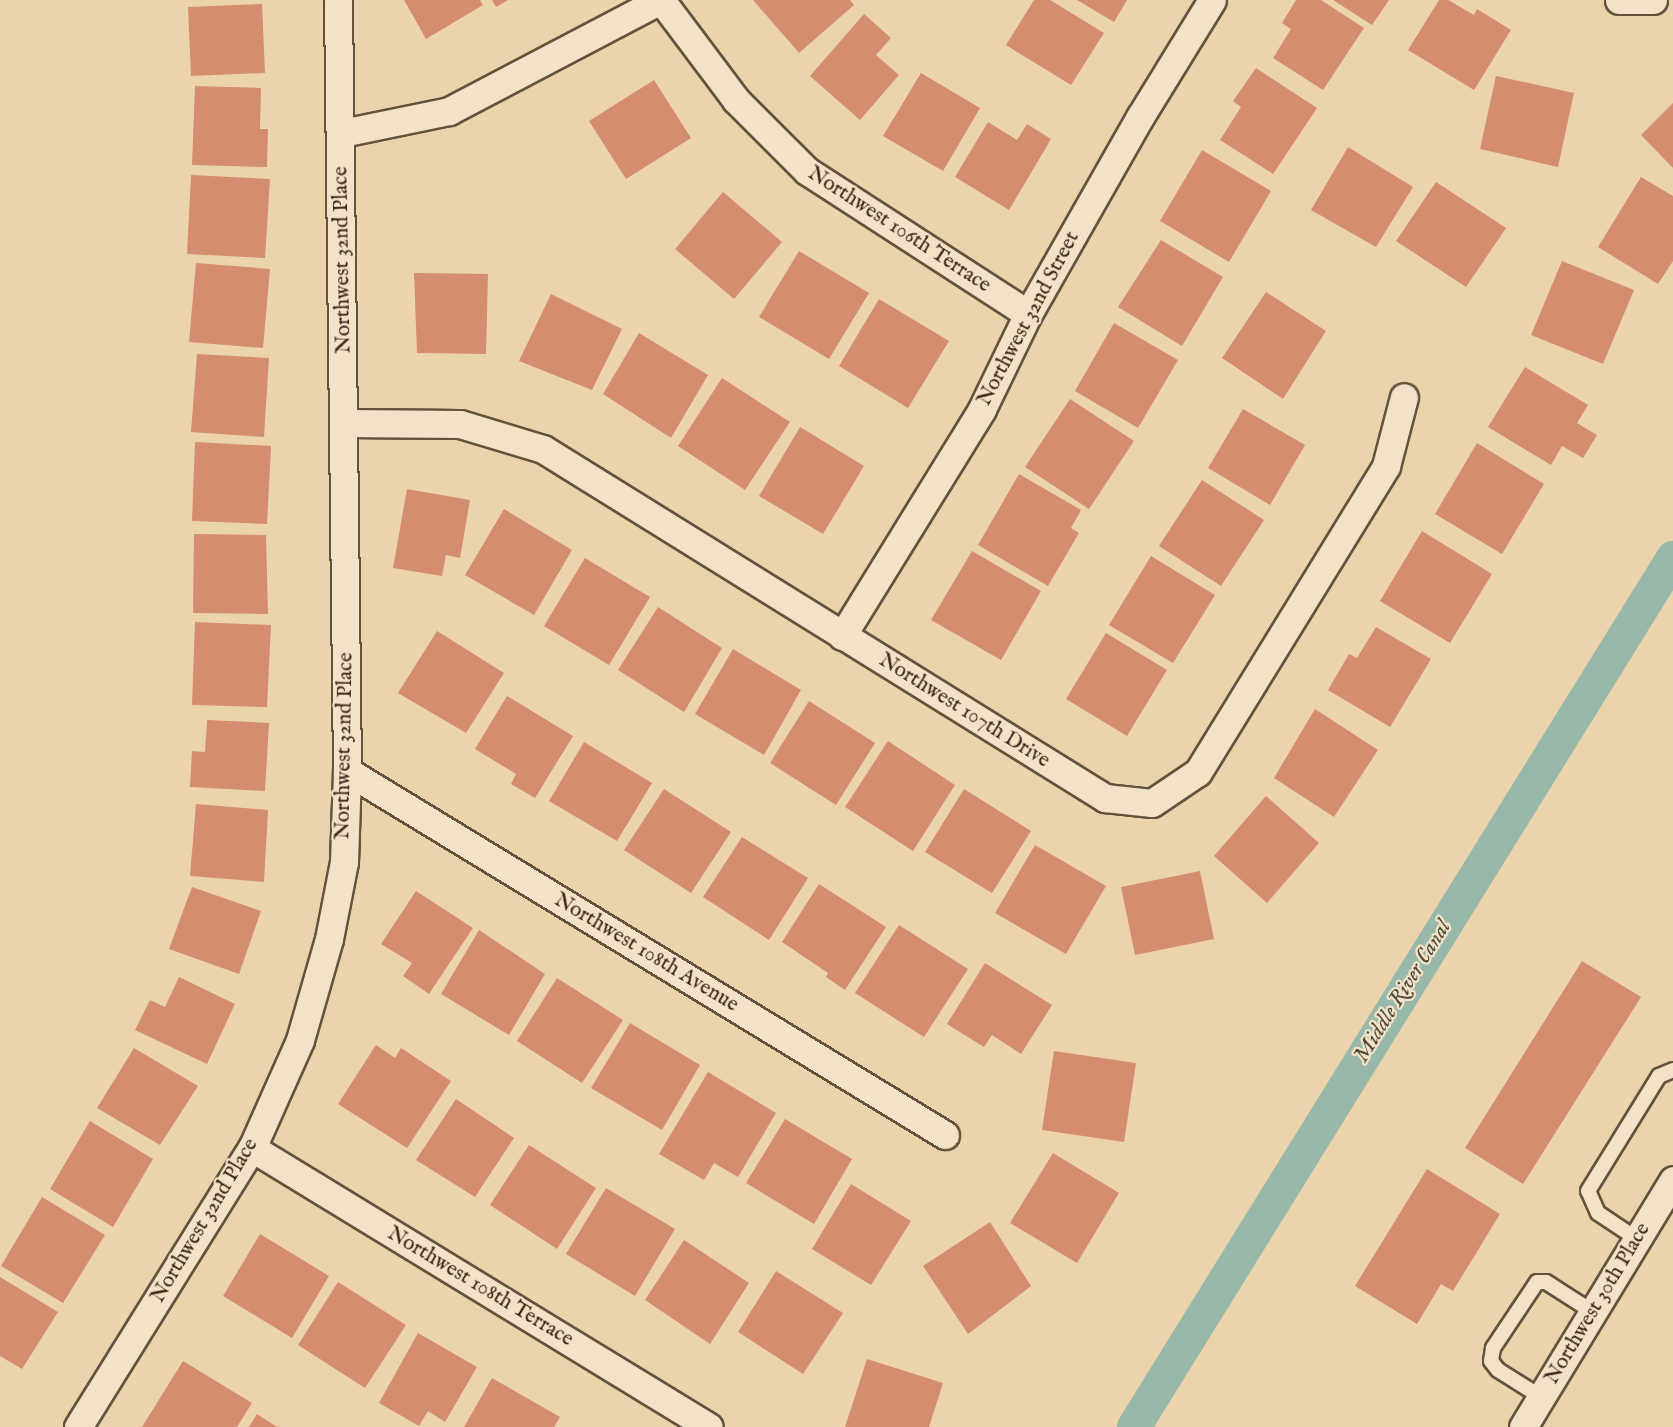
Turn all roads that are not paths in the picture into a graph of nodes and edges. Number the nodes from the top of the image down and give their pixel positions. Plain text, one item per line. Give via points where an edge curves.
1 (338, 0) edge
2 (660, 0) edge
3 (1212, 0) edge
4 (1619, 0) edge
5 (1652, 1) edge
6 (342, 134) junction
7 (1028, 314) junction
8 (1404, 397) dead end
9 (344, 423) junction
10 (842, 636) junction
11 (347, 771) junction
12 (1673, 1070) edge
13 (945, 1135) dead end
14 (252, 1148) junction
15 (1673, 1180) edge
16 (1637, 1239) junction
17 (1593, 1312) junction
18 (1541, 1398) junction
19 (78, 1427) edge
20 (709, 1427) edge
21 (1522, 1427) edge

1 - 6 street, Northwest 32nd Place
2 - 6 street via 449,111
2 - 7 street, Northwest 106th Terrace via 736,100 807,171
3 - 7 street, Northwest 32nd Street
4 - 5 street
6 - 9 street, Northwest 32nd Place
7 - 10 street, Northwest 32nd Street via 982,409
8 - 10 street, Northwest 107th Drive via 1386,466 1198,772 1152,803 1105,798
9 - 10 street, Northwest 107th Drive via 460,424 543,449
9 - 11 street, Northwest 32nd Place
11 - 13 street, Northwest 108th Avenue
11 - 14 street, Northwest 32nd Place via 344,862 329,939 300,1040
12 - 16 lane via 1659,1076 1588,1191 1598,1213
14 - 19 street, Northwest 32nd Place
14 - 20 street, Northwest 108th Terrace
15 - 16 street, Northwest 30th Place
16 - 17 street, Northwest 30th Place
17 - 18 street, Northwest 30th Place
17 - 18 lane via 1546,1282 1537,1282 1493,1348 1491,1361 1498,1370
18 - 21 street, Northwest 30th Place

